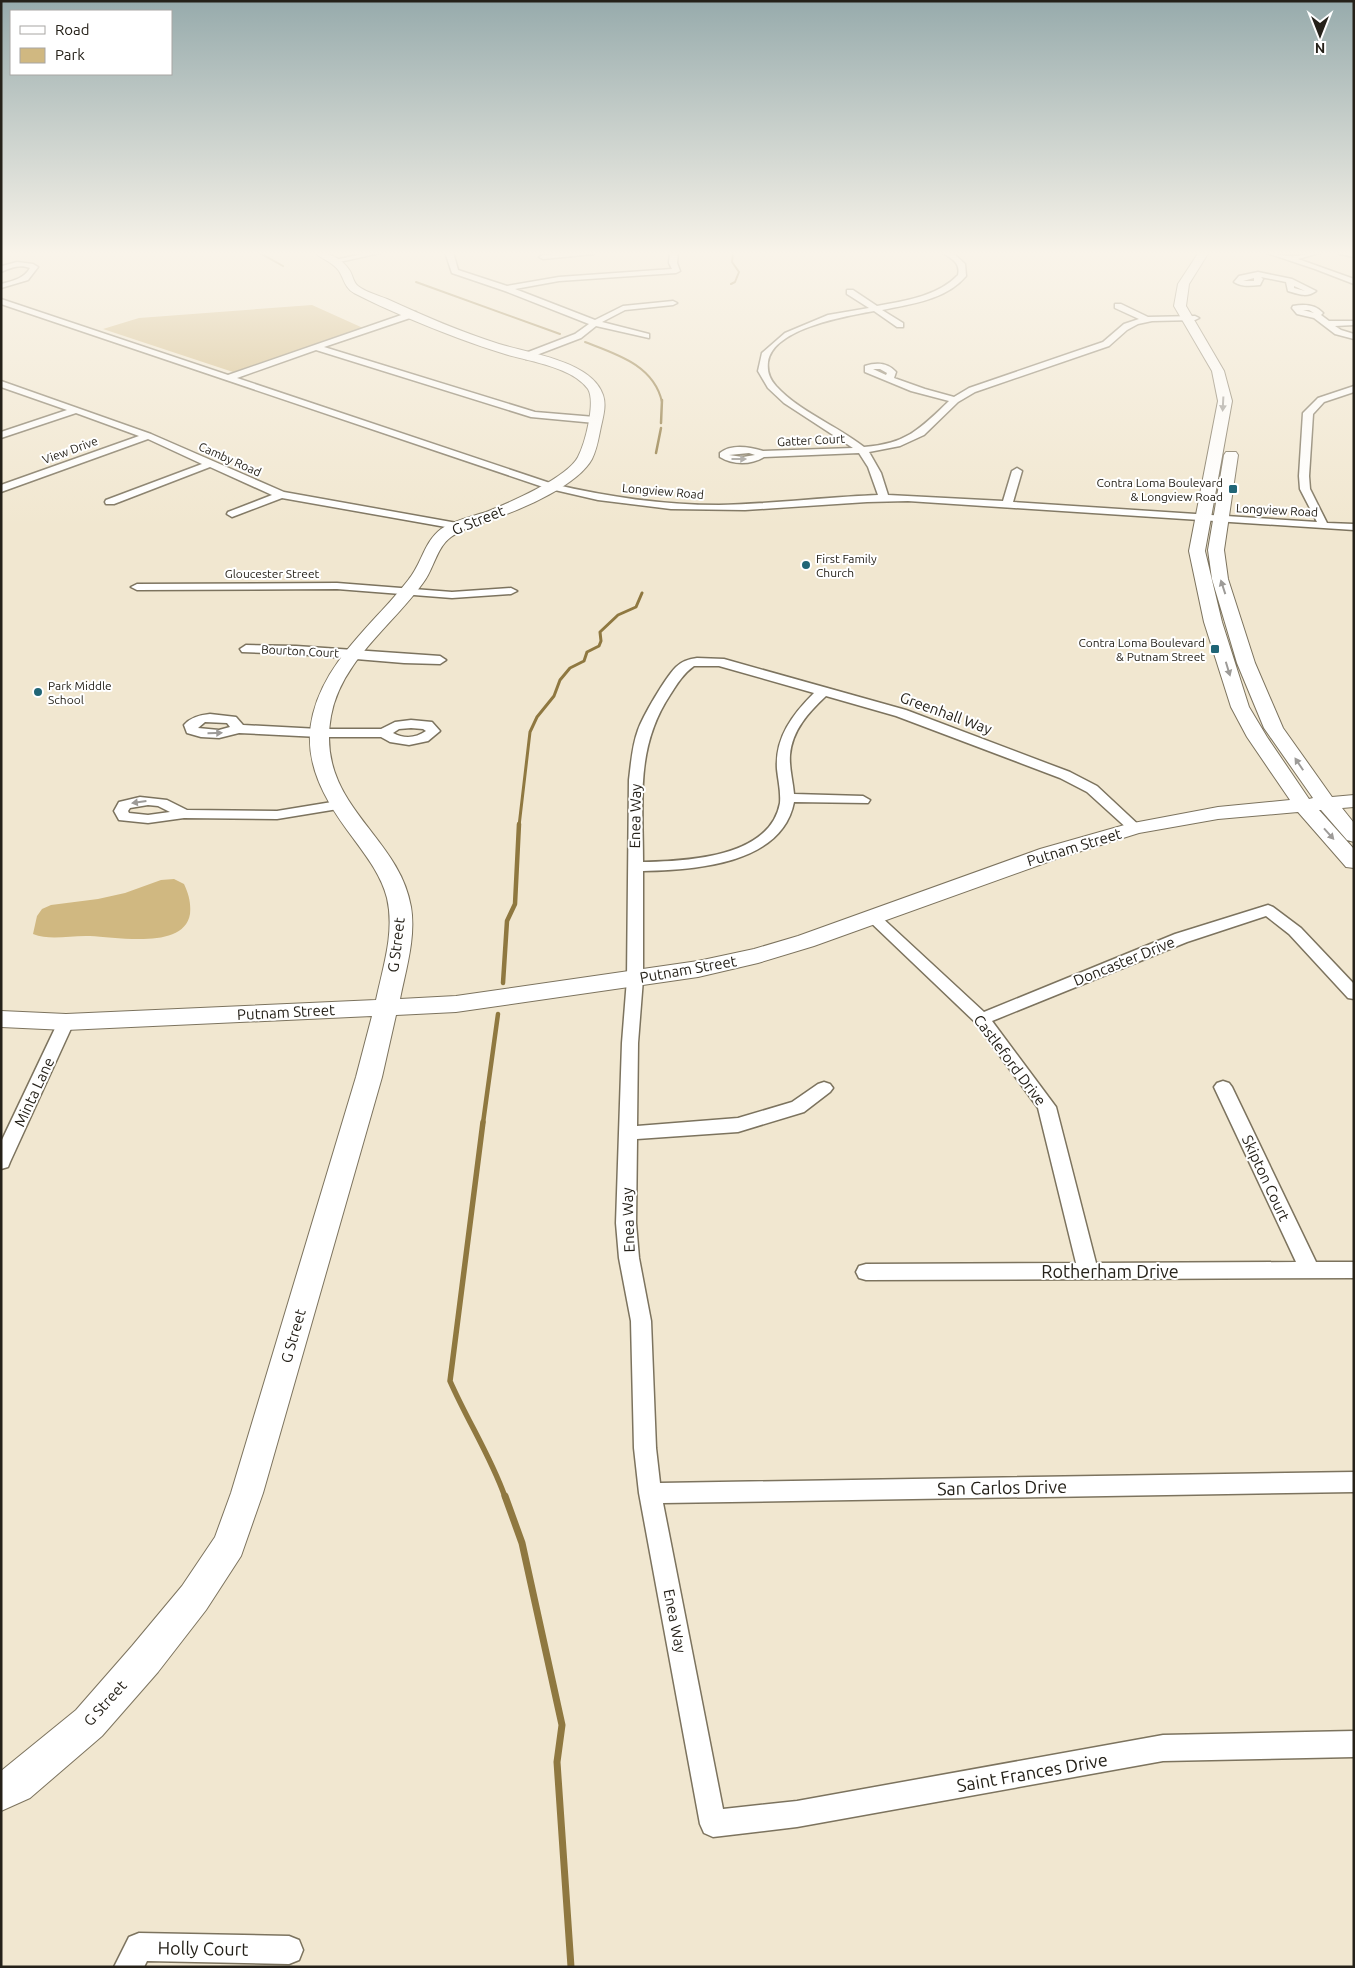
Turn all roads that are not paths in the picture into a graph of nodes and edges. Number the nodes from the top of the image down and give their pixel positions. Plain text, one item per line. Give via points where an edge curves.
1 (127, 344) edge
2 (323, 344) edge
3 (487, 344) edge
4 (558, 344) edge
5 (774, 344) edge
6 (1106, 344) edge
7 (1204, 344) edge
8 (1210, 344) edge
9 (314, 347) junction
10 (526, 356) junction
11 (227, 378) junction
12 (889, 378) dead end
13 (1, 384) edge
14 (1354, 389) edge
15 (20, 391) junction
16 (1236, 392) dead end
17 (1, 396) edge
18 (955, 400) junction
19 (77, 410) junction
20 (596, 420) junction
21 (1, 436) edge
22 (148, 436) junction
23 (1233, 438) dead end
24 (861, 450) junction
25 (762, 454) dead end
26 (210, 464) junction
27 (1018, 471) dead end
28 (550, 486) junction
29 (1, 489) edge
30 (281, 495) junction
31 (884, 498) junction
32 (110, 502) dead end
33 (1007, 504) junction
34 (232, 514) dead end
35 (1202, 518) junction
36 (1222, 520) junction
37 (457, 526) junction
38 (1324, 526) junction
39 (1354, 527) edge
40 (137, 587) dead end
41 (511, 591) dead end
42 (408, 592) junction
43 (246, 649) dead end
44 (355, 654) junction
45 (440, 660) dead end
46 (728, 664) joint
47 (824, 690) junction
48 (239, 729) dead end
49 (319, 733) junction
50 (384, 733) dead end
51 (787, 798) junction
52 (862, 800) dead end
53 (1354, 801) edge
54 (1327, 804) junction
55 (338, 805) junction
56 (1304, 806) junction
57 (184, 814) dead end
58 (1135, 828) junction
59 (1354, 836) edge
60 (1354, 862) edge
61 (634, 867) junction
62 (873, 917) junction
63 (635, 979) junction
64 (1354, 994) edge
65 (386, 1008) junction
66 (1, 1019) edge
67 (982, 1019) junction
68 (66, 1022) junction
69 (1223, 1086) dead end
70 (824, 1088) dead end
71 (627, 1133) junction
72 (1, 1162) edge
73 (1309, 1269) junction
74 (1354, 1270) edge
75 (1088, 1271) junction
76 (866, 1272) dead end
77 (1354, 1482) edge
78 (650, 1493) junction
79 (1354, 1744) edge
80 (1, 1792) edge
81 (713, 1824) joint
82 (289, 1950) dead end
83 (128, 1967) edge

1 - 11 street, Longview Road
2 - 9 street
3 - 10 street, G Street
4 - 10 street
5 - 24 street via 762,367 768,383 778,395 846,436
6 - 18 street, Gatter Court via 988,383
7 -> 35 street via 1218,371 1225,401
8 - 16 street via 1231,372
9 - 11 street
9 - 20 street via 534,415
10 - 20 street, G Street via 564,368 592,386 599,402
11 - 28 street, Longview Road
12 - 18 street via 911,389
13 - 15 street, Camby Road
14 - 38 street via 1321,400 1308,413 1305,489
15 - 17 street
15 - 19 street, Camby Road
18 - 24 street, Gatter Court via 917,435 889,446
19 - 21 street
19 - 22 street, Camby Road
20 - 28 street, G Street via 584,461 572,473
22 - 26 street, Camby Road
22 - 29 street, View Drive
23 - 36 street
24 - 25 street, Gatter Court
24 - 31 street via 875,470
26 - 30 street, Camby Road
26 - 32 street
27 - 33 street
28 - 31 street, Longview Road via 609,499 687,507 766,506
28 - 37 street, G Street via 500,512
30 - 34 street
30 - 37 street, Camby Road
31 - 33 street, Longview Road
33 - 35 street, Longview Road
35 - 36 street, Longview Road
35 -> 56 street via 1197,551 1202,579 1240,707
36 - 38 street, Longview Road
54 -> 36 street via 1274,728 1246,663 1220,579 1216,550
37 - 42 street, G Street via 435,543 424,569
38 - 39 street, Longview Road
40 - 42 street, Gloucester Street via 338,586
41 - 42 street, Gloucester Street via 469,595
42 - 44 street, G Street
43 - 44 street, Bourton Court
44 - 45 street
44 - 49 street, G Street via 330,692
46 - 47 street, Greenhall Way
46 - 61 street, Enea Way via 705,661 685,666 648,721 638,759
47 - 51 street via 797,719 789,734 783,758
47 - 58 street, Greenhall Way via 901,713 1065,775 1092,789
48 - 49 street
49 - 50 street
49 - 55 street, G Street via 323,770
51 - 52 street
51 - 61 street via 784,812 771,832 741,852 693,864
53 - 54 street, Putnam Street
54 - 56 street, Putnam Street
54 - 59 street
55 - 57 street via 278,815
55 - 65 street, G Street via 385,867 399,899 400,940
56 - 58 street, Putnam Street via 1218,813
56 -> 60 street
58 - 62 street, Putnam Street via 1048,854
61 - 63 street, Enea Way
62 - 63 street, Putnam Street via 758,956
62 - 67 street, Castleford Drive
63 - 65 street, Putnam Street via 482,1002
63 - 71 street, Enea Way
64 - 67 street, Doncaster Drive via 1295,931 1268,910 1180,938
65 - 68 street, Putnam Street
65 - 80 street, G Street via 369,1077 248,1493 229,1544 194,1598 89,1723 16,1784
66 - 68 street, Putnam Street
67 - 75 street, Castleford Drive via 1046,1107
68 - 72 street, Minta Lane
69 - 73 street, Skipton Court
70 - 71 street via 798,1107 738,1125
71 - 78 street, Enea Way via 626,1223 641,1321 645,1448
73 - 74 street, Rotherham Drive
73 - 75 street, Rotherham Drive
75 - 76 street, Rotherham Drive
77 - 78 street, San Carlos Drive
78 - 81 street, Enea Way
79 - 81 street, Saint Frances Drive via 1163,1748 797,1814
82 - 83 street, Holly Court via 139,1947

